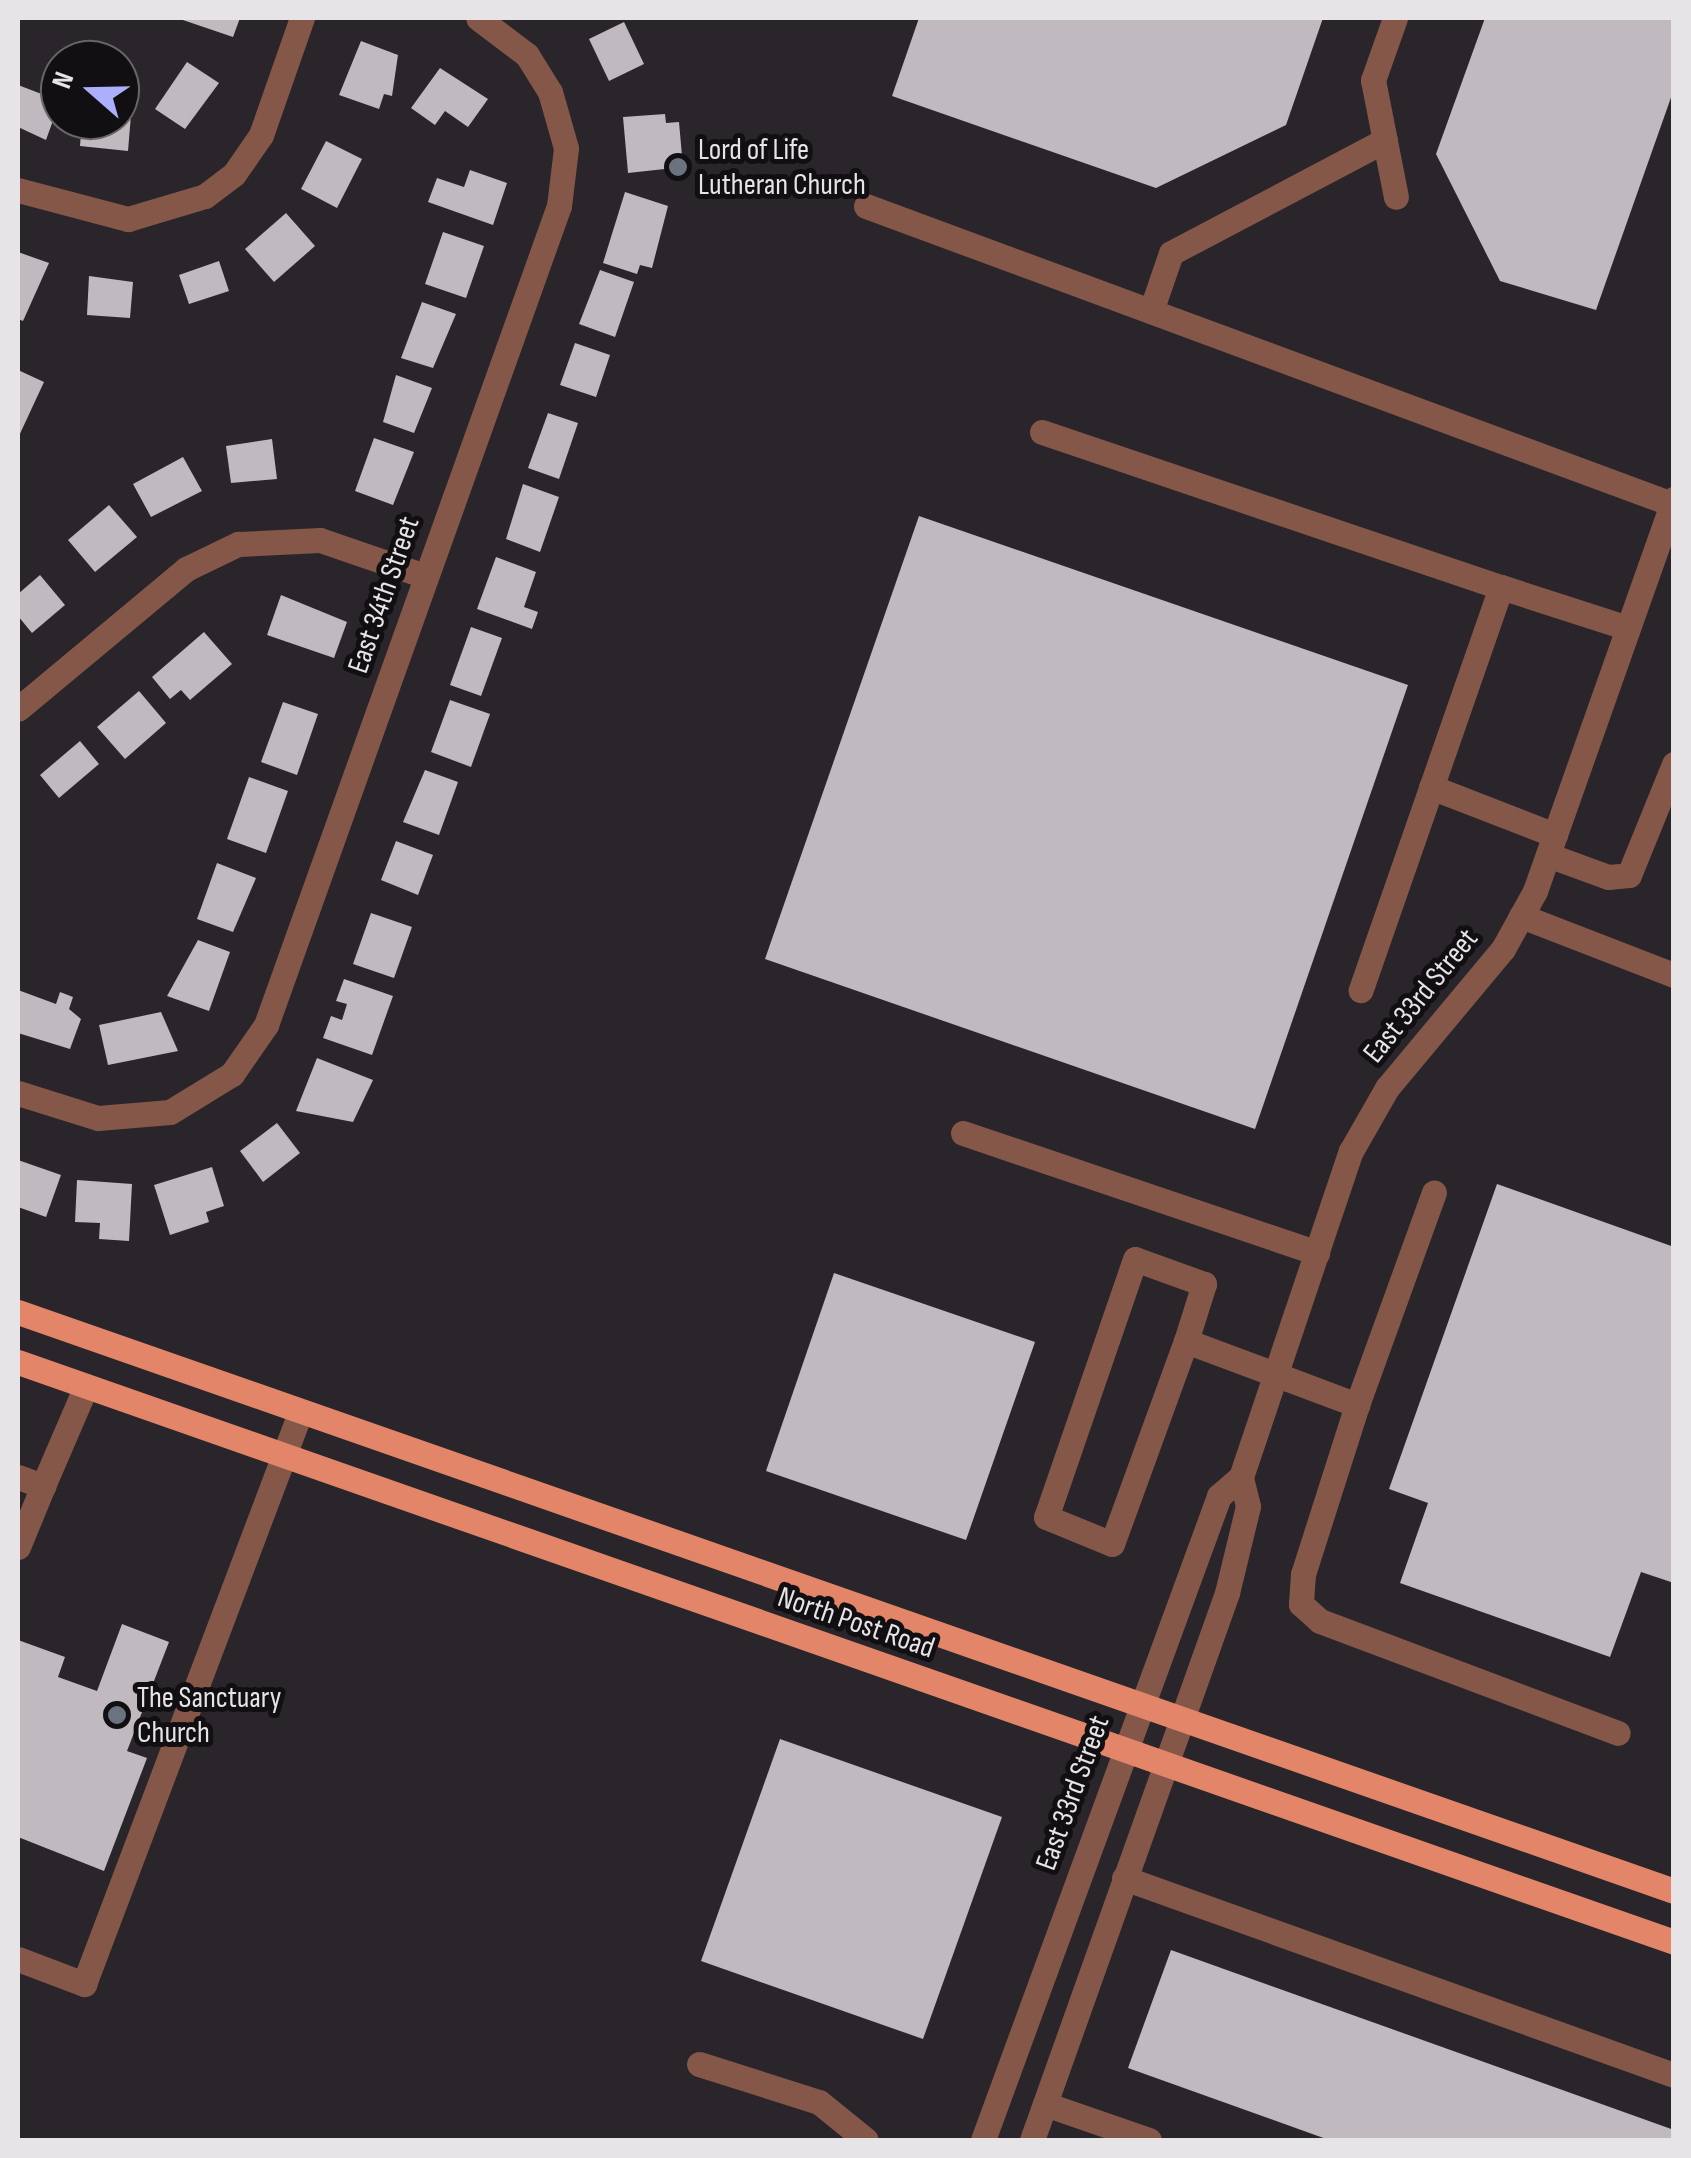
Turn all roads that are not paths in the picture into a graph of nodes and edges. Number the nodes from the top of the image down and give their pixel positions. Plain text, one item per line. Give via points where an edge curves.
1 (302, 18) edge
2 (478, 18) edge
3 (1394, 18) edge
4 (1385, 140) junction
5 (18, 190) edge
6 (1396, 197) dead end
7 (866, 206) dead end
8 (1151, 311) junction
9 (1042, 432) dead end
10 (1673, 502) edge
11 (425, 576) junction
12 (1500, 587) junction
13 (1628, 628) junction
14 (18, 709) edge
15 (1674, 764) edge
16 (1432, 787) junction
17 (1552, 845) junction
18 (1521, 916) junction
19 (1674, 974) edge
20 (1361, 990) dead end
21 (18, 1093) edge
22 (963, 1132) dead end
23 (1434, 1192) dead end
24 (1317, 1254) junction
25 (18, 1312) edge
26 (1186, 1341) junction
27 (18, 1362) edge
28 (1276, 1375) junction
29 (86, 1386) junction
30 (1358, 1406) junction
31 (300, 1412) junction
32 (285, 1457) junction
33 (18, 1477) edge
34 (1241, 1478) junction
35 (43, 1486) junction
36 (18, 1548) edge
37 (1140, 1705) junction
38 (1183, 1720) junction
39 (1618, 1733) dead end
40 (1122, 1750) junction
41 (1164, 1764) junction
42 (1124, 1878) junction
43 (1674, 1891) edge
44 (1674, 1942) edge
45 (18, 1960) edge
46 (698, 2064) dead end
47 (1674, 2075) edge
48 (1045, 2104) junction
49 (1114, 2135) edge
50 (866, 2140) edge
51 (984, 2140) edge
52 (1032, 2140) edge
53 (1149, 2140) edge

1 - 5 street via 248,156 215,190 152,217 93,215
2 - 11 street, East 34th Street via 512,40 544,81 566,148 558,206
3 - 4 street via 1374,80
4 - 6 street
4 - 8 street via 1171,253
7 - 8 street
8 - 10 street
9 - 12 street
10 - 13 street, East 33rd Street
11 - 14 street via 320,540 238,544 186,569
11 - 21 street, East 34th Street via 266,1025 240,1066 192,1103 147,1118 110,1120
12 - 13 street
12 - 16 street
13 - 17 street, East 33rd Street
15 - 17 street via 1629,874 1608,877
16 - 17 street
16 - 20 street
17 - 18 street, East 33rd Street
18 - 19 street
18 - 24 street, East 33rd Street via 1470,992 1387,1088 1351,1150
22 - 24 street
23 - 30 street
24 - 28 street, East 33rd Street
25 - 31 main road, North Post Road
26 - 26 street via 1112,1544 1046,1517 1135,1259 1204,1284
26 - 28 street
27 - 29 main road, North Post Road
28 - 30 street
28 - 34 street, East 33rd Street
29 - 32 main road, North Post Road
29 - 35 street
30 - 39 street via 1300,1604 1320,1621
31 - 32 street
31 - 37 main road, North Post Road
32 - 40 main road, North Post Road
32 - 45 street via 84,1984
33 - 35 street
34 - 37 street, East 33rd Street via 1219,1496
34 - 38 street, East 33rd Street via 1248,1506 1240,1541
35 - 36 street
37 - 38 main road, North Post Road
37 - 40 street, East 33rd Street
38 - 41 street, East 33rd Street
38 - 43 main road, North Post Road
40 - 41 main road, North Post Road
40 - 51 street, East 33rd Street
41 - 42 street, East 33rd Street
41 - 44 main road, North Post Road
42 - 47 street
42 - 48 street, East 33rd Street
46 - 50 street via 819,2102
48 - 49 street
48 - 52 street, East 33rd Street
49 - 53 street

